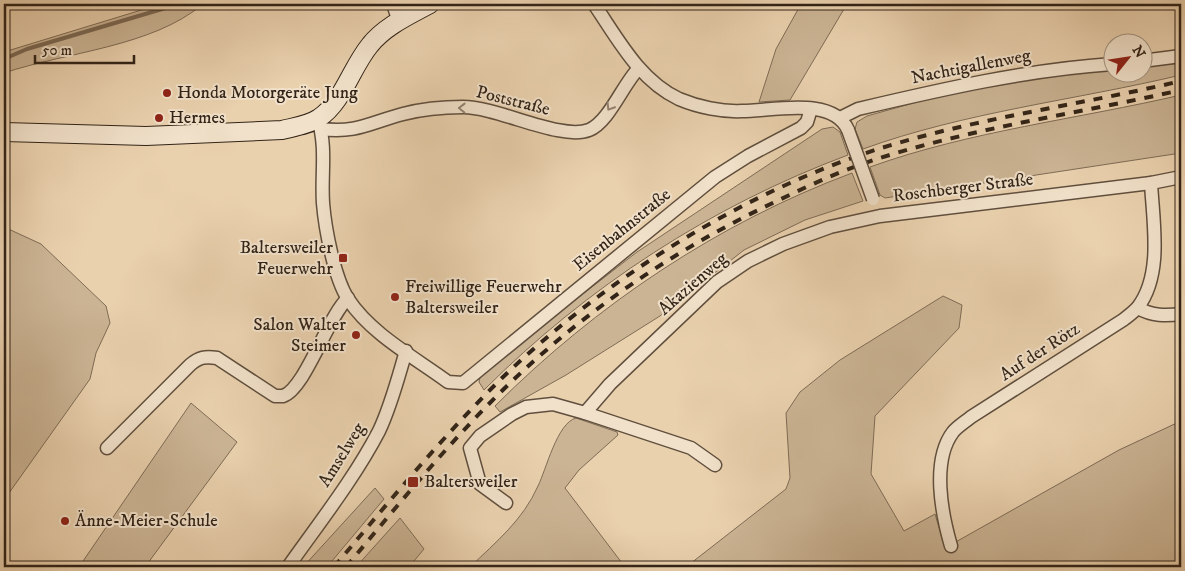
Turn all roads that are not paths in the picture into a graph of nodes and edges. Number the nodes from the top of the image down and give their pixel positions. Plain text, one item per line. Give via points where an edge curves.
1 (393, 4) edge
2 (430, 4) edge
3 (594, 4) edge
4 (399, 22) junction
5 (1181, 56) edge
6 (1152, 60) edge
7 (1102, 65) edge
8 (639, 68) junction
9 (811, 109) junction
10 (840, 118) junction
11 (320, 124) junction
12 (4, 132) edge
13 (1181, 177) edge
14 (1151, 183) junction
15 (880, 216) junction
16 (348, 298) junction
17 (1138, 308) junction
18 (1181, 314) edge
19 (406, 351) junction
20 (585, 413) junction
21 (107, 448) dead end
22 (715, 465) dead end
23 (506, 503) dead end
24 (951, 546) dead end
25 (288, 567) edge

1 - 4 street
2 - 4 main road
3 - 8 street
4 - 11 main road via 370,45
5 - 6 street
7 - 10 street, Nachtigallenweg via 980,80 858,109
8 - 9 street via 655,85 680,99 712,109
8 -> 11 street, Poststraße via 596,126 580,132 567,132 492,110 464,107 422,109 356,130 341,131
9 - 10 street via 831,112
9 - 19 street, Eisenbahnstraße via 807,122 801,128 716,177 463,383 448,382
10 - 15 street, Roschberger Straße, bridge via 848,130
11 - 12 main road via 282,130 175,135
11 - 16 street via 325,151 324,218 332,255
13 - 14 street, Roschberger Straße
14 - 15 street, Roschberger Straße
14 - 17 street, Auf der Rötz via 1153,270
15 - 20 street, Akazienweg via 830,227 748,261 717,282 610,384
16 - 19 street via 380,332
16 - 21 street via 338,307 294,387 284,396 275,396 217,358 207,356 190,365
17 - 18 street via 1164,316
17 - 24 street, Auf der Rötz via 954,431 943,460 940,490
19 - 25 street, Amselweg via 390,403 361,463
20 - 22 street via 691,448
20 - 23 street via 553,404 526,407 474,442 470,448 471,455 480,484

